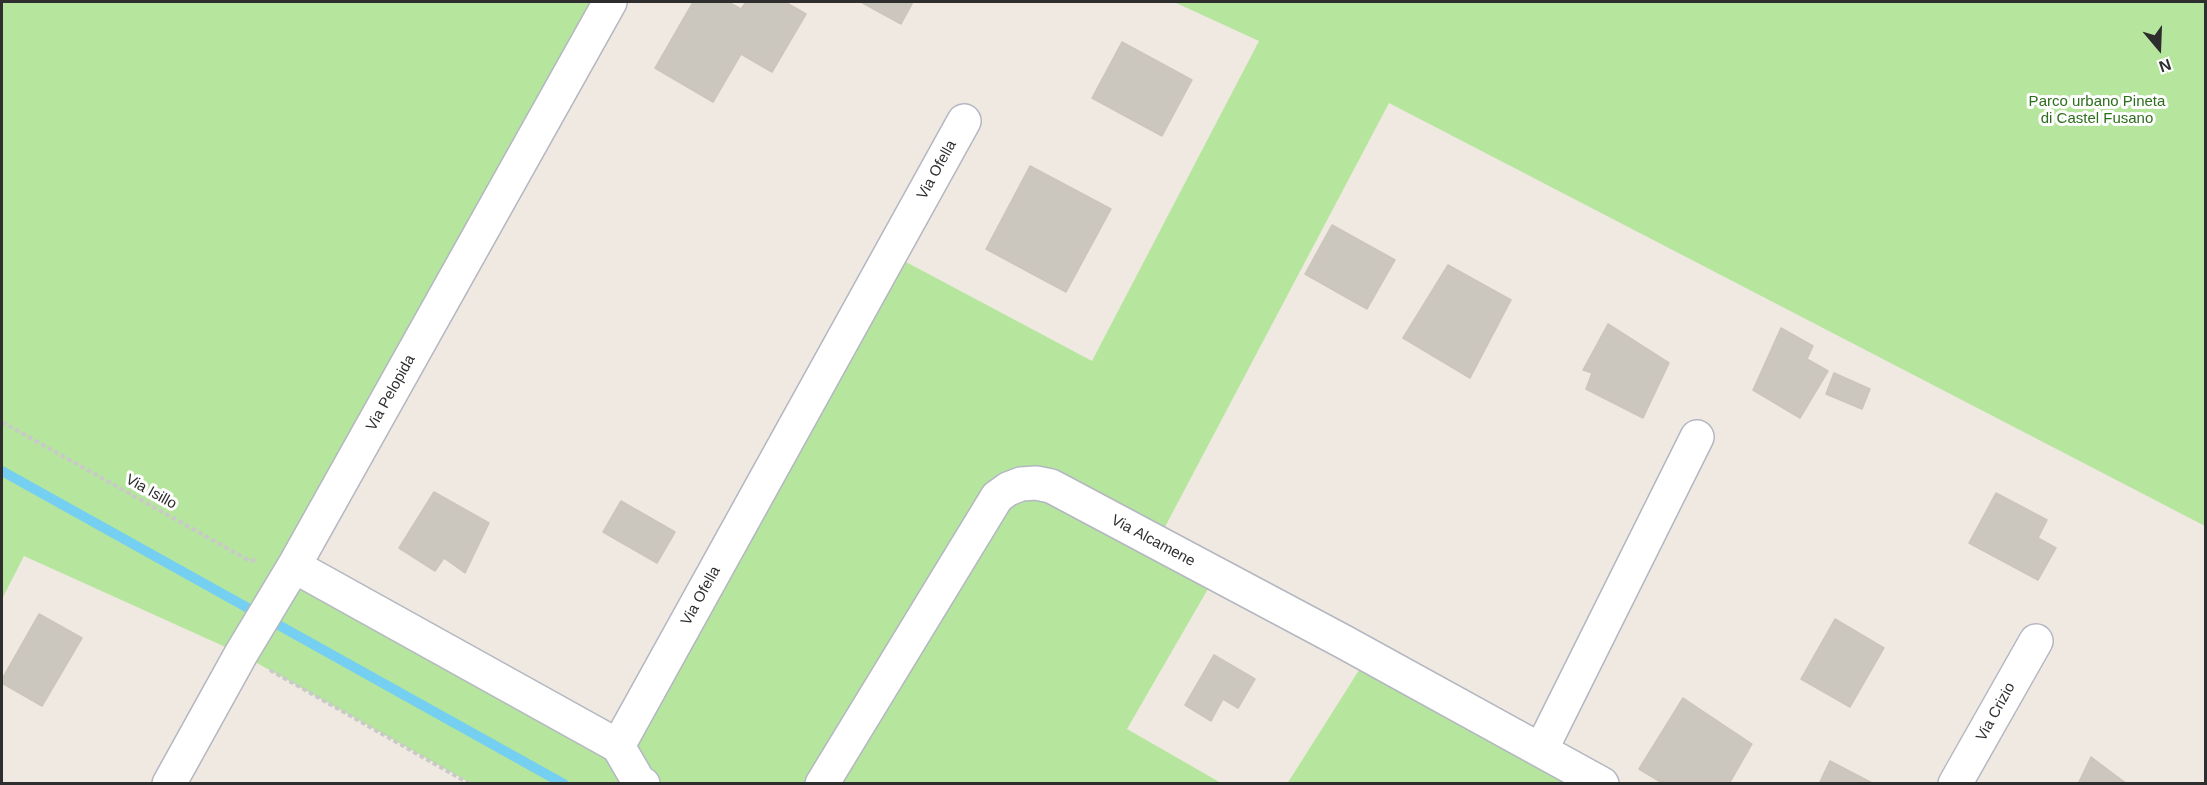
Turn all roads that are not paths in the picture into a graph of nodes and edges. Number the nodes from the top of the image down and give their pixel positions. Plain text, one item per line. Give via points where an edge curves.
1 (610, 2) edge
2 (964, 121) dead end
3 (1697, 437) dead end
4 (294, 566) junction
5 (2036, 641) dead end
6 (618, 746) junction
7 (1541, 750) junction
8 (169, 783) edge
9 (643, 783) edge
10 (822, 783) edge
11 (1602, 783) edge
12 (1955, 783) edge

1 - 4 street, Via Pelopida
2 - 6 street, Via Ofella
3 - 7 street
4 - 6 street
4 - 8 street, Via Pelopida
5 - 12 street, Via Crizio
6 - 9 street
7 - 10 street, Via Alcamene via 1051,486 1036,483 1021,484 997,497
7 - 11 street, Via Alcamene

